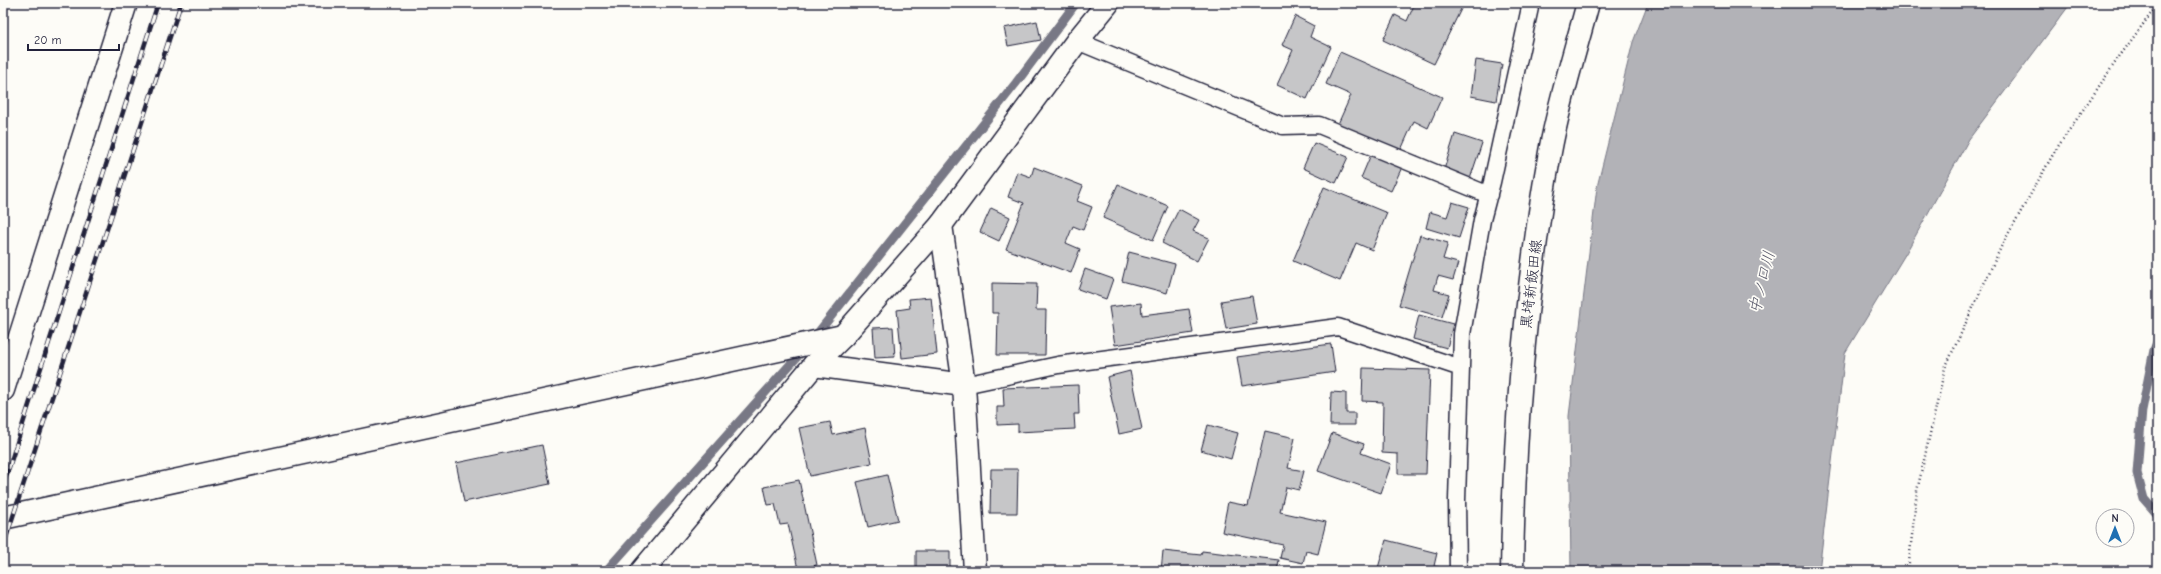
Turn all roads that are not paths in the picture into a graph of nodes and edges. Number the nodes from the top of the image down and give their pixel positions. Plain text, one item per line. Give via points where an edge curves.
1 (126, 3) edge
2 (1531, 3) edge
3 (1588, 3) edge
4 (1106, 5) edge
5 (1077, 41) junction
6 (1489, 195) junction
7 (941, 225) junction
8 (843, 336) junction
9 (814, 365) junction
10 (1461, 368) junction
11 (964, 385) junction
12 (3, 390) edge
13 (3, 518) edge
14 (642, 571) edge
15 (975, 571) edge
16 (1458, 571) edge
17 (1512, 571) edge

1 - 12 street
2 - 6 lane
3 - 17 street, 黒埼新飯田線 via 1550,151 1533,261 1523,359
4 - 5 street
5 - 6 lane via 1283,126 1319,125
5 - 7 street
6 - 10 lane via 1482,220 1462,334
7 - 8 street
7 - 11 street
8 - 9 street
8 - 13 street
9 - 11 street
9 - 14 street
10 - 11 lane via 1338,327 1058,365
10 - 16 lane via 1457,500
11 - 15 street

